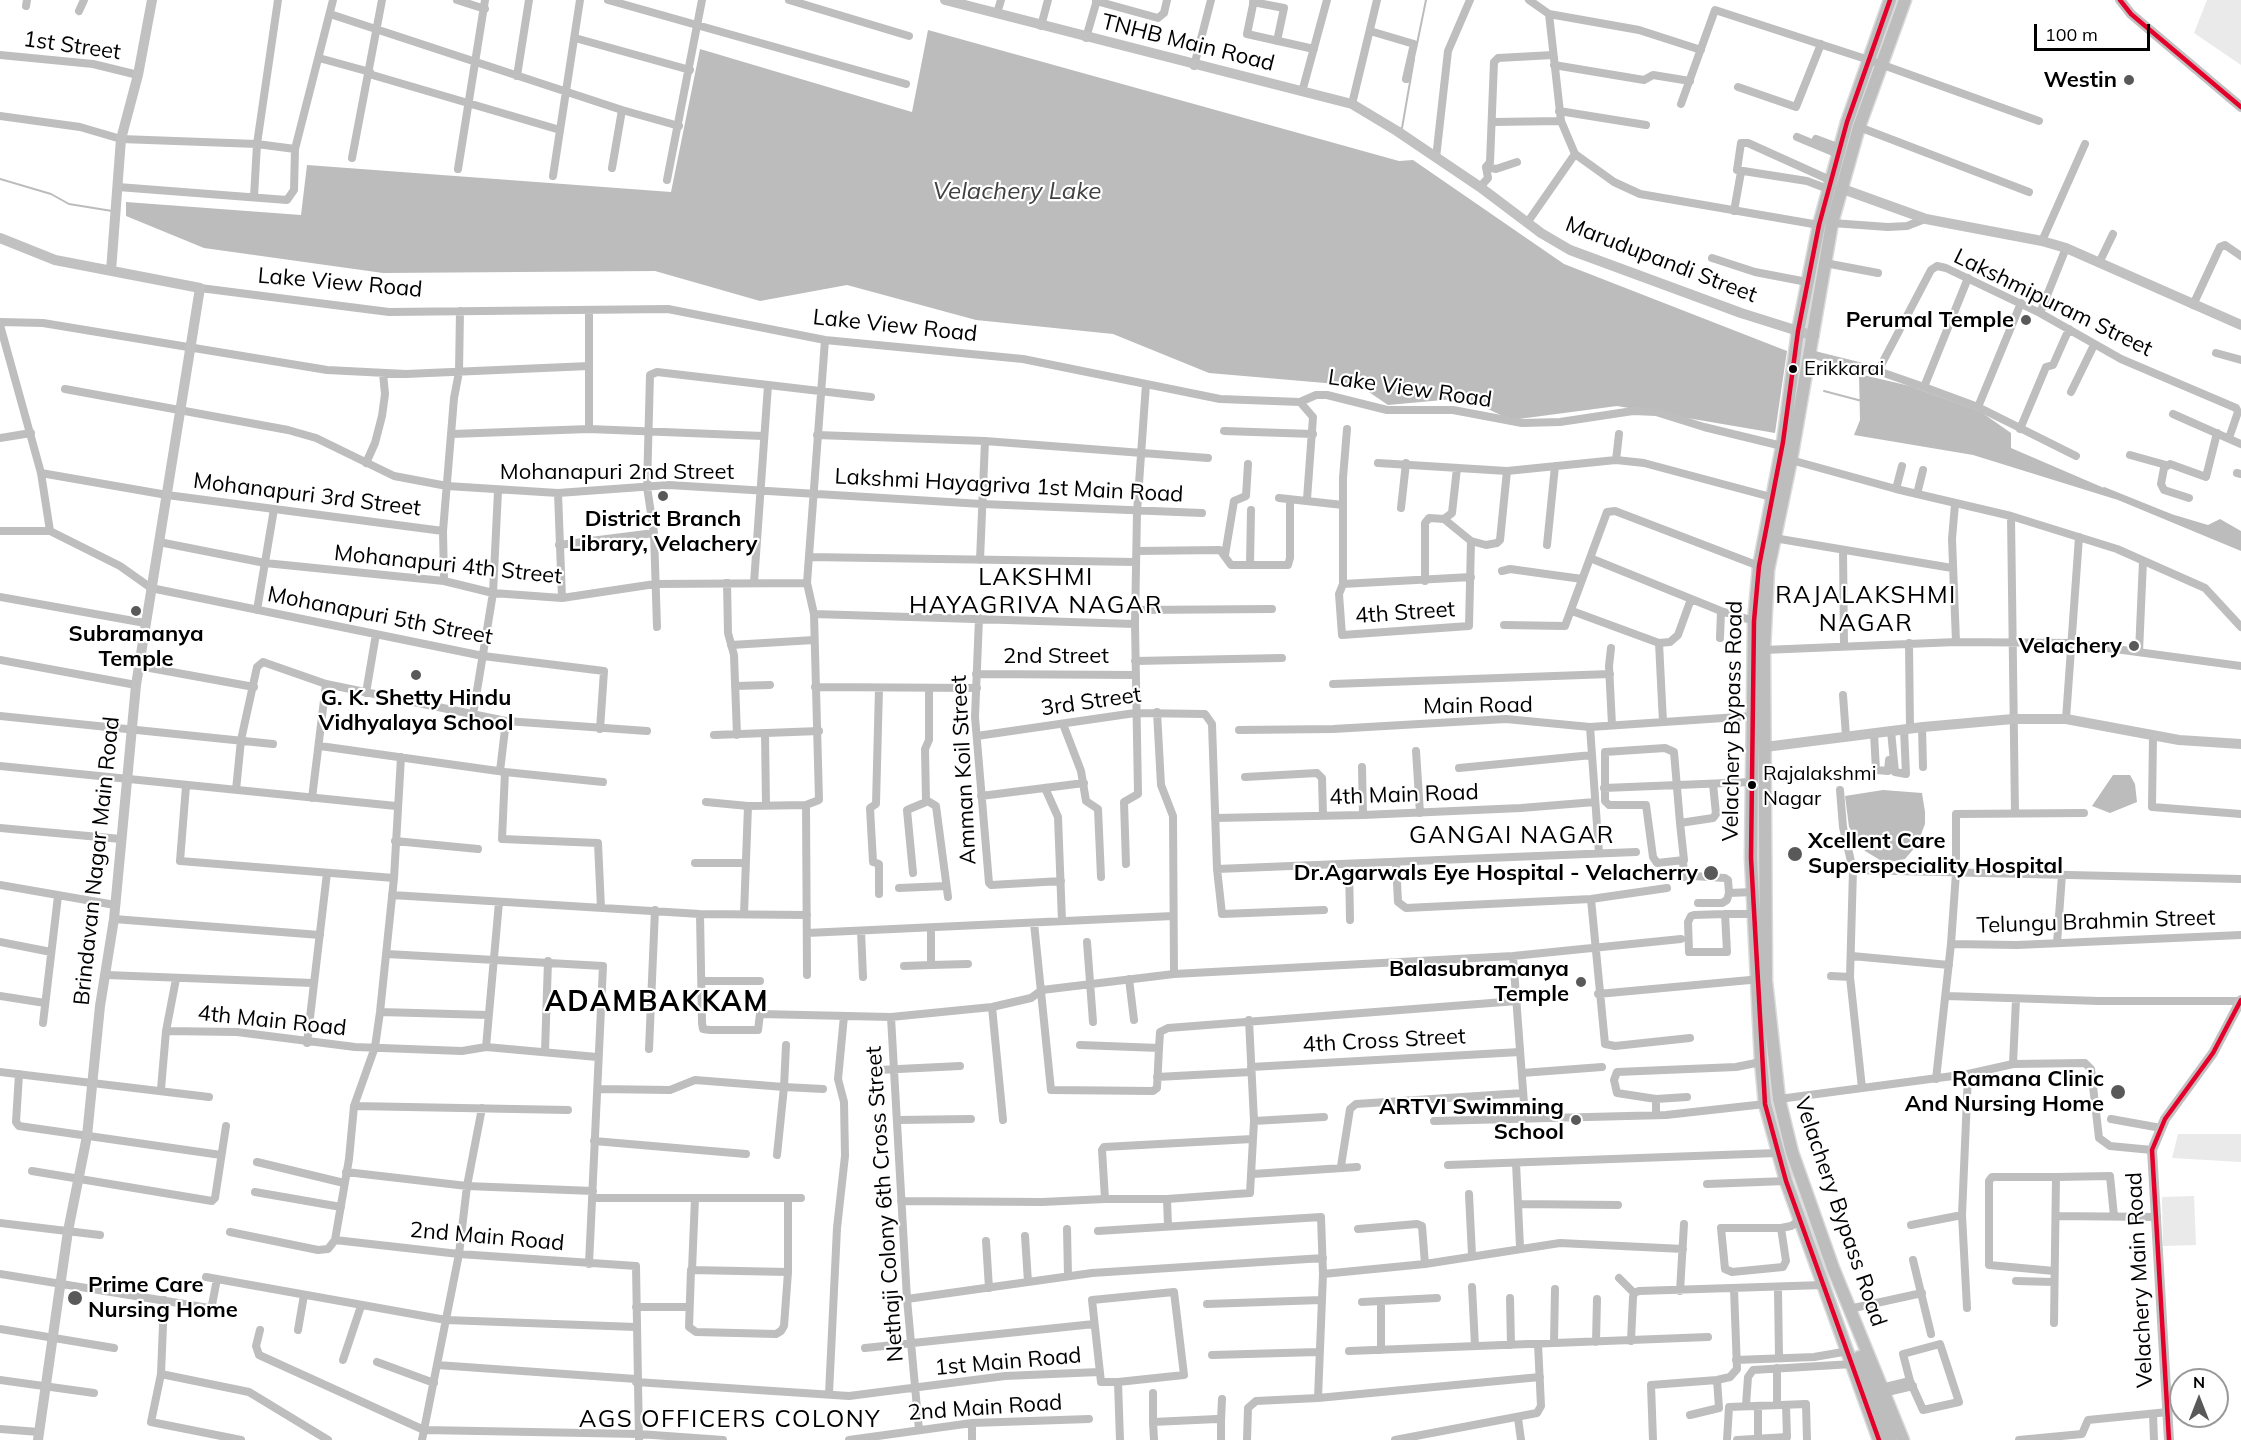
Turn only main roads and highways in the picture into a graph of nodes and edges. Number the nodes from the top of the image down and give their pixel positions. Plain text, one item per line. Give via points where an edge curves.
1 (1890, 0) edge
2 (1905, 0) edge
3 (1875, 62) junction
4 (1833, 186) junction
5 (1826, 224) junction
6 (1751, 858) junction
7 (1766, 859) junction
8 (1762, 979) junction
9 (1817, 1268) junction
10 (1879, 1440) edge
11 (1890, 1440) edge
12 (1903, 1440) edge

1 - 3 main road, Velachery Bypass Road
2 - 3 main road, Velachery Bypass Road
3 - 4 main road, Velachery Bypass Road via 1859,127
3 - 4 main road, Velachery Bypass Road via 1839,151
4 - 5 main road, Velachery Bypass Road
5 - 6 main road, Velachery Bypass Road via 1798,331 1782,446 1759,566 1754,621
5 - 7 main road, Velachery Bypass Road via 1826,263 1814,336 1768,570 1764,650
6 - 7 main road
6 - 8 main road, Velachery Bypass Road
7 - 8 main road, Velachery Bypass Road
8 - 9 main road, Velachery Bypass Road via 1765,1104 1777,1153
8 - 12 main road, Velachery Bypass Road via 1779,1099 1792,1152
9 - 10 main road, Velachery Bypass Road
9 - 11 main road via 1827,1274

